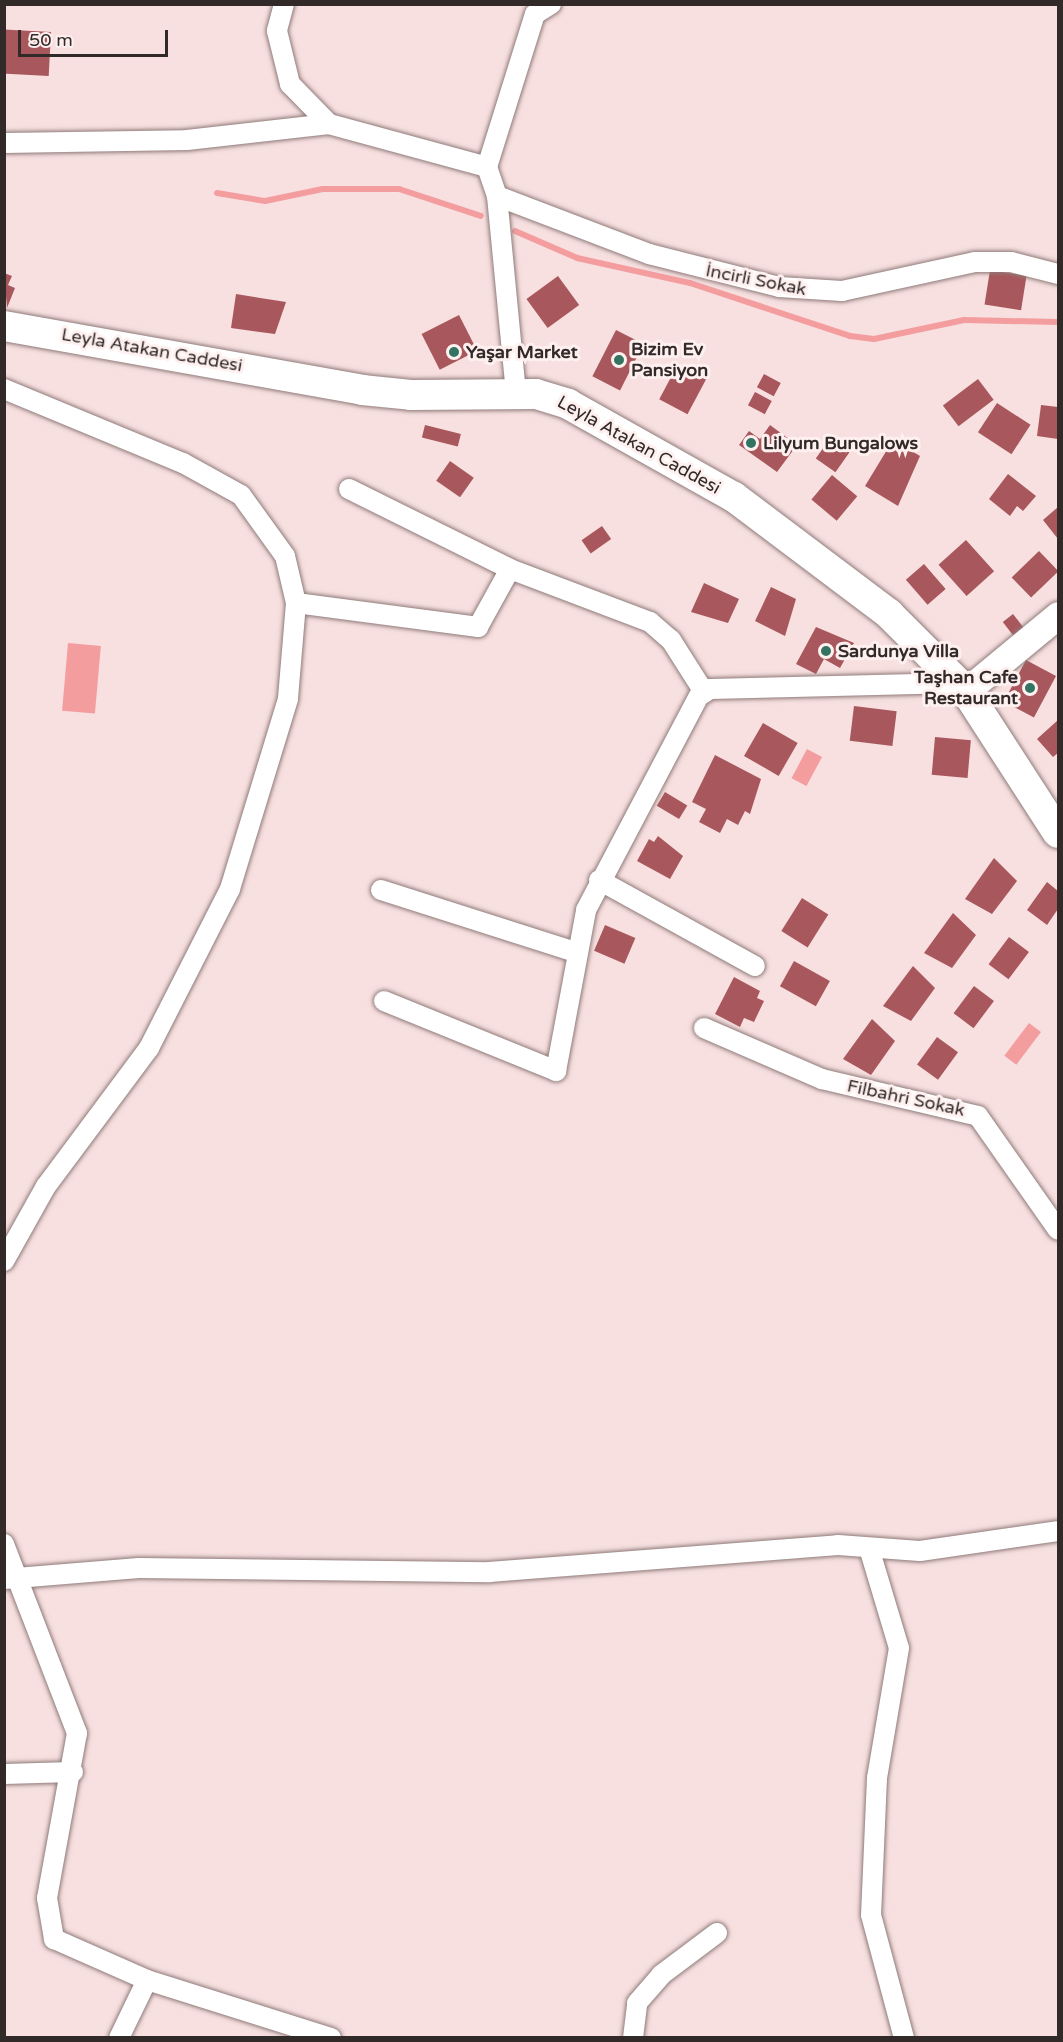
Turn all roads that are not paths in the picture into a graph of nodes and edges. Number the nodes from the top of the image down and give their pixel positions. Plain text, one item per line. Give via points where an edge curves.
1 (284, 4) edge
2 (551, 4) edge
3 (328, 124) junction
4 (4, 143) edge
5 (487, 167) junction
6 (497, 196) junction
7 (1059, 274) edge
8 (4, 326) edge
9 (4, 389) edge
10 (516, 393) junction
11 (349, 489) dead end
12 (510, 569) junction
13 (296, 603) junction
14 (1059, 615) edge
15 (962, 687) junction
16 (704, 692) junction
17 (1059, 833) edge
18 (599, 880) junction
19 (381, 890) dead end
20 (575, 952) junction
21 (755, 966) dead end
22 (384, 1001) dead end
23 (704, 1028) dead end
24 (1059, 1230) edge
25 (4, 1261) edge
26 (1059, 1531) edge
27 (4, 1544) edge
28 (869, 1548) junction
29 (12, 1579) edge
30 (73, 1772) junction
31 (4, 1774) edge
32 (717, 1933) dead end
33 (147, 1980) junction
34 (119, 2037) edge
35 (332, 2037) edge
36 (633, 2037) edge
37 (904, 2037) edge

1 - 3 street via 277,31 290,84
2 - 5 street via 535,14
3 - 4 street via 187,140
3 - 5 street
5 - 6 street
6 - 7 street, İncirli Sokak via 649,254 779,287 850,290 975,262 1011,262
6 - 10 street
8 - 10 main road, Leyla Atakan Caddesi via 388,393
9 - 13 street via 183,463 241,495 285,556
10 - 15 main road, Leyla Atakan Caddesi via 568,404 734,497 861,591
11 - 12 street
12 - 13 street via 478,627
12 - 16 street via 651,622 671,640
13 - 25 street via 288,699 230,889 149,1048 46,1186
14 - 15 street
15 - 16 street
15 - 17 main road, Leyla Atakan Caddesi
16 - 18 street
18 - 20 street
18 - 21 street
19 - 20 street
20 - 22 street via 556,1071
23 - 24 street, Filbahri Sokak via 822,1079 978,1116
26 - 28 street via 920,1551
27 - 29 street
28 - 29 street via 489,1572 139,1568
28 - 37 street via 899,1647 877,1778 871,1915
29 - 30 street via 77,1733
30 - 31 street
30 - 33 street via 47,1898 54,1940
32 - 36 street via 661,1975 637,2003
33 - 34 street
33 - 35 street

